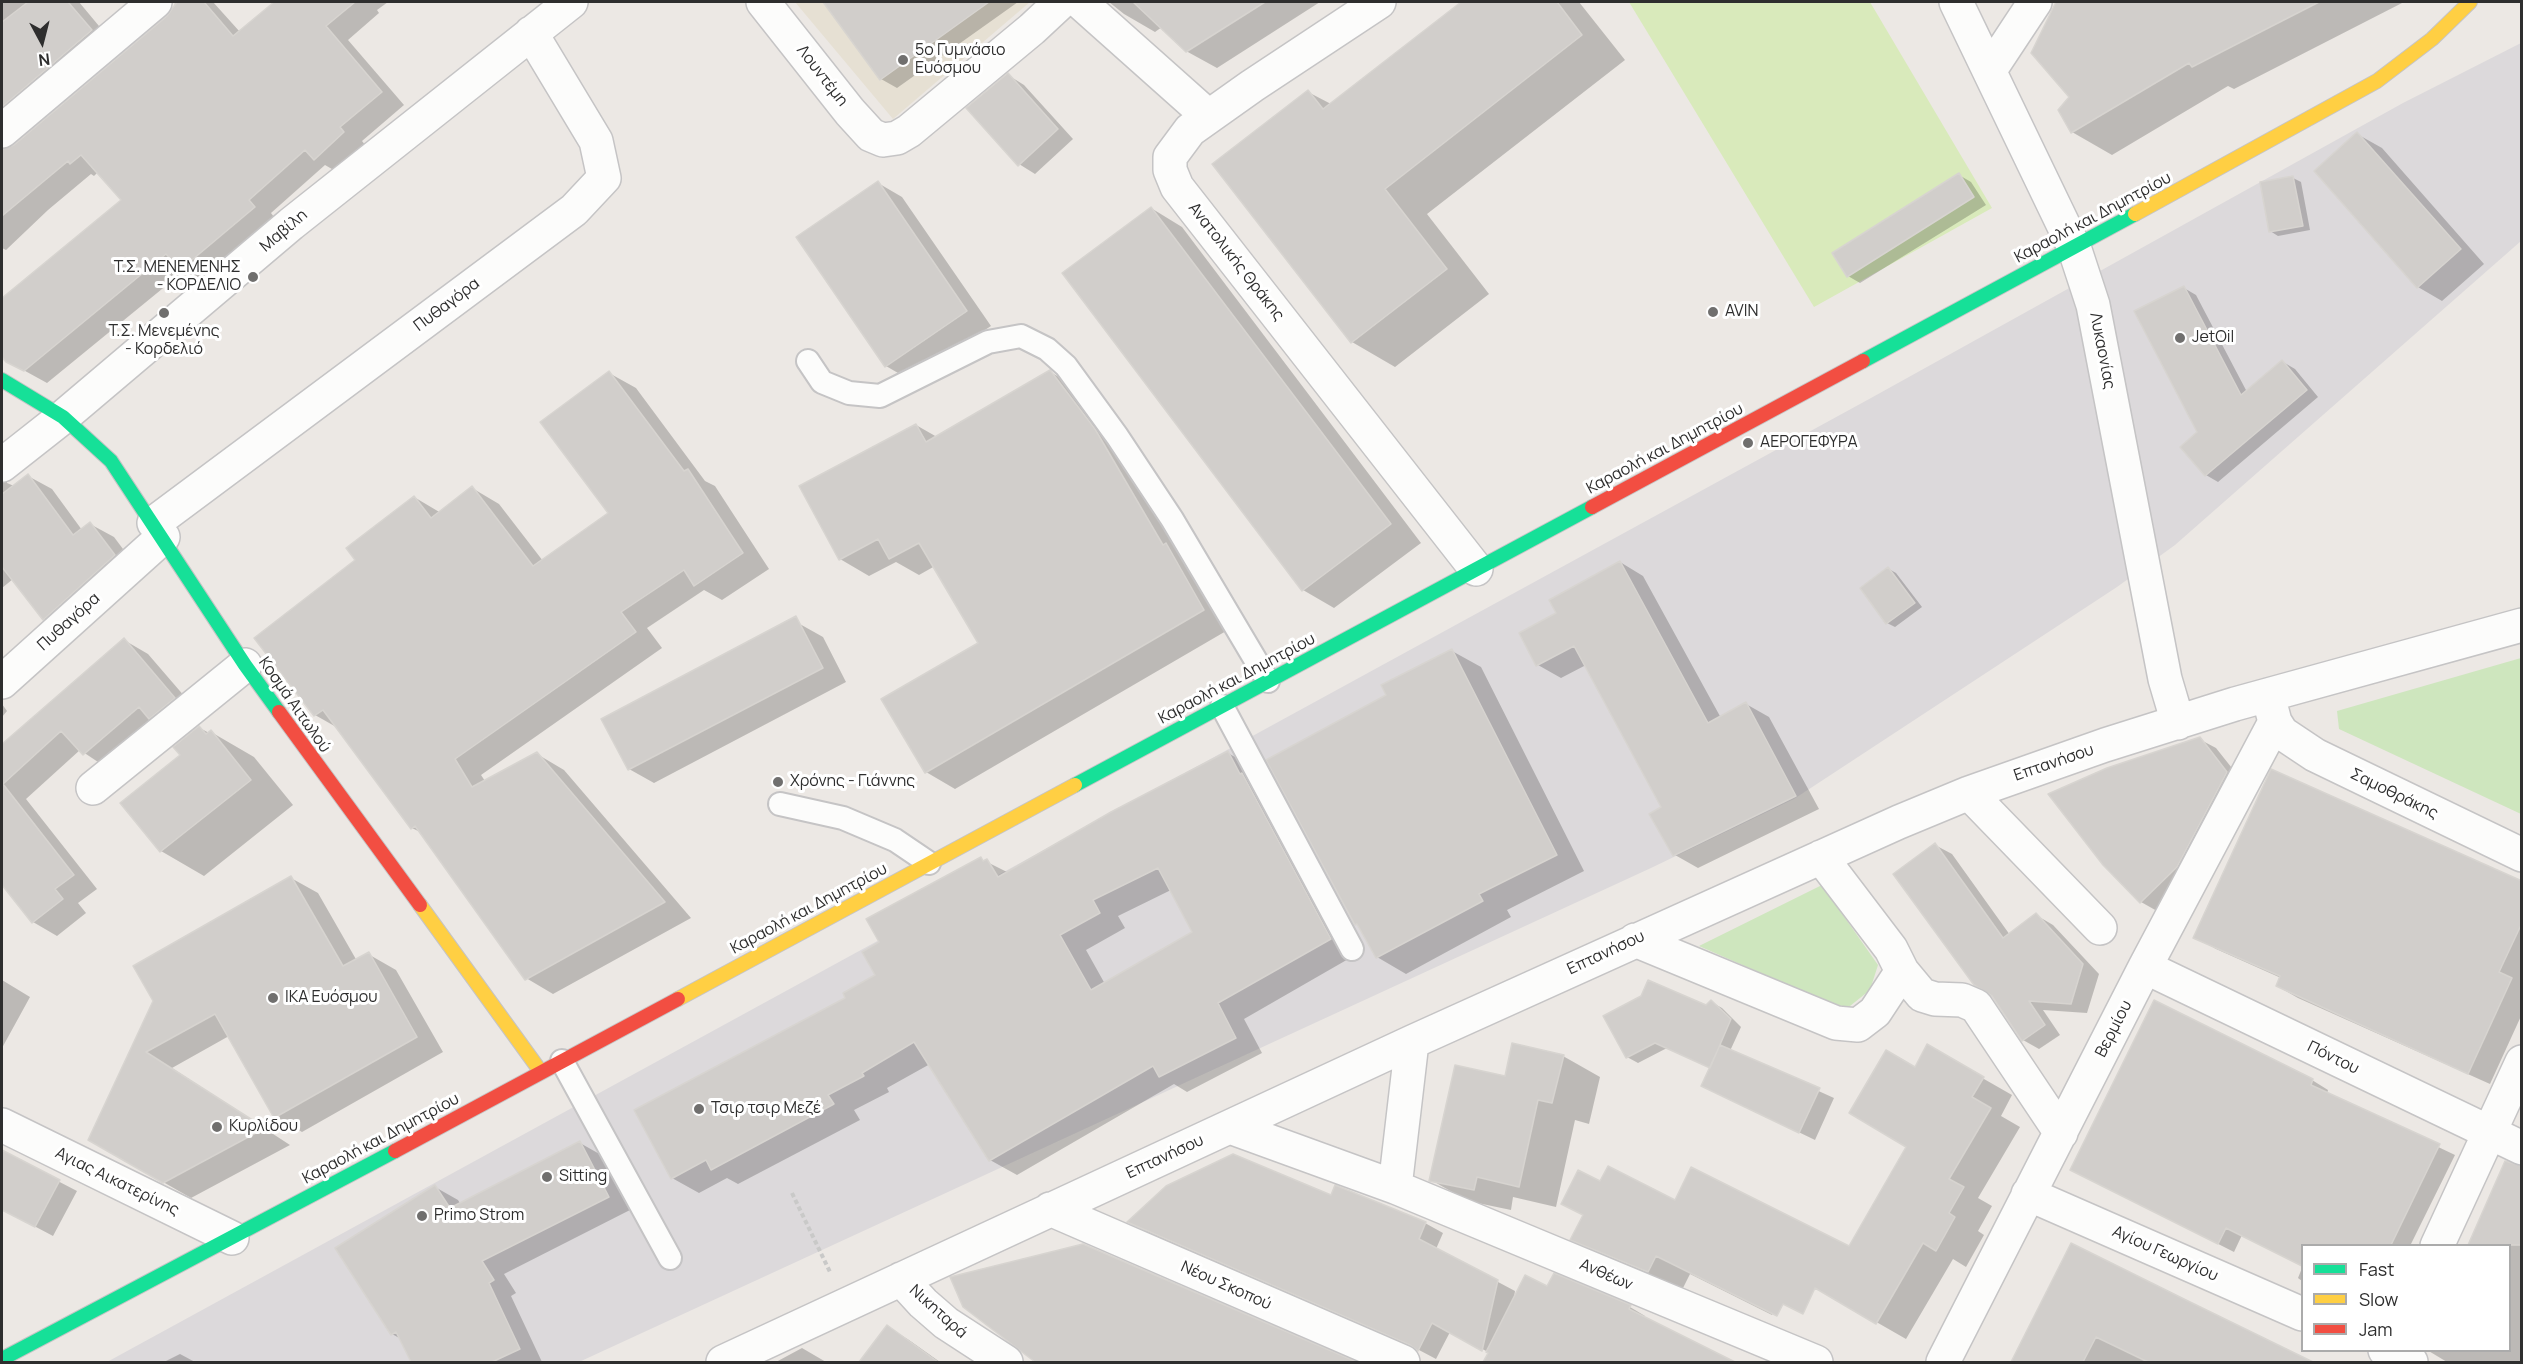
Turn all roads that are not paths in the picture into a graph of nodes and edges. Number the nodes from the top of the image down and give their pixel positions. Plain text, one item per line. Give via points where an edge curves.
1 (155, 2) edge
2 (572, 2) edge
3 (763, 2) edge
4 (1061, 2) edge
5 (1080, 2) edge
6 (1956, 2) edge
7 (2035, 2) edge
8 (2470, 2) edge
9 (1357, 7) edge
10 (531, 33) junction
11 (1990, 70) junction
12 (1208, 116) junction
13 (2, 131) edge
14 (2074, 247) junction
15 (808, 361) dead end
16 (2, 380) edge
17 (63, 417) junction
18 (2, 465) edge
19 (158, 530) junction
20 (1476, 569) junction
21 (2522, 625) edge
22 (245, 665) junction
23 (1268, 681) junction
24 (2, 682) edge
25 (1222, 706) junction
26 (2271, 709) junction
27 (2178, 723) junction
28 (93, 788) dead end
29 (1969, 793) junction
30 (780, 804) dead end
31 (2522, 855) edge
32 (1821, 857) junction
33 (929, 863) junction
34 (2100, 928) dead end
35 (1635, 940) junction
36 (1352, 949) dead end
37 (2145, 967) junction
38 (1902, 971) junction
39 (1412, 1042) junction
40 (562, 1061) junction
41 (2522, 1062) edge
42 (541, 1072) junction
43 (2, 1125) edge
44 (1230, 1127) junction
45 (2489, 1132) junction
46 (2061, 1133) junction
47 (2522, 1148) edge
48 (1395, 1187) junction
49 (2028, 1194) junction
50 (1050, 1209) junction
51 (232, 1238) junction
52 (2437, 1244) edge
53 (670, 1258) dead end
54 (901, 1279) junction
55 (2301, 1314) edge
56 (2, 1359) edge
57 (723, 1362) edge
58 (1006, 1362) edge
59 (1403, 1362) edge
60 (1816, 1362) edge
61 (1943, 1362) edge

1 - 13 street
2 - 10 street, Μαβίλη
3 - 4 street, Λουντέμη via 868,132 889,140 909,131
5 - 12 street
6 - 11 street, Λυκαονίας
7 - 11 street
8 - 14 main road, Καραολή και Δημητρίου via 2432,39 2377,81
9 - 12 street, Ανατολικής Θράκης
10 - 17 street, Μαβίλη via 291,224
10 - 19 street, Πυθαγόρα via 596,141 604,178 574,210
11 - 14 street, Λυκαονίας
12 - 20 street, Ανατολικής Θράκης via 1184,137 1170,157 1177,187
14 - 20 main road, Καραολή και Δημητρίου
14 - 27 street, Λυκαονίας via 2093,305 2165,679
15 - 23 lane via 822,382 849,393 880,396 988,342 1021,336 1047,349 1066,366 1117,436 1172,519
16 - 17 main road, Κοσμά Αιτωλού
17 - 18 street, Μαβίλη
17 - 19 main road, Κοσμά Αιτωλού via 111,461
19 - 22 main road, Κοσμά Αιτωλού
19 - 24 street, Πυθαγόρα
20 - 23 main road, Καραολή και Δημητρίου
21 - 26 street, Επτανήσου
22 - 28 street
22 - 42 main road, Κοσμά Αιτωλού
23 - 25 main road, Καραολή και Δημητρίου
25 - 33 main road, Καραολή και Δημητρίου
25 - 36 lane
26 - 27 street, Επτανήσου
26 - 31 street, Σαμοθράκης via 2282,733 2314,755
26 - 37 street, Βερμίου
27 - 29 street, Επτανήσου
29 - 32 street, Επτανήσου
29 - 34 street
30 - 33 lane via 843,818 895,840
32 - 35 street, Επτανήσου
32 - 38 street via 1891,949
33 - 40 main road, Καραολή και Δημητρίου
35 - 38 street via 1836,1023 1858,1025 1875,1012
35 - 39 street, Επτανήσου
37 - 45 street, Πόντου
37 - 46 street, Βερμίου
38 - 46 street via 1922,995 1976,1005
39 - 44 street, Επτανήσου
39 - 48 street
40 - 42 main road, Καραολή και Δημητρίου
40 - 53 lane
41 - 45 street
42 - 51 main road, Καραολή και Δημητρίου
43 - 51 street, Αγιας Αικατερίνης
44 - 48 street, Ανθέων
44 - 50 street, Επτανήσου
45 - 47 street, Πόντου
45 - 52 street
46 - 49 street, Βερμίου
48 - 60 street, Ανθέων
49 - 55 street, Αγίου Γεωργίου
49 - 61 street, Βερμίου
50 - 54 street, Επτανήσου
50 - 59 street, Νέου Σκοπού
51 - 56 main road, Καραολή και Δημητρίου
54 - 57 street, Επτανήσου
54 - 58 street, Νικηταρά via 945,1323

